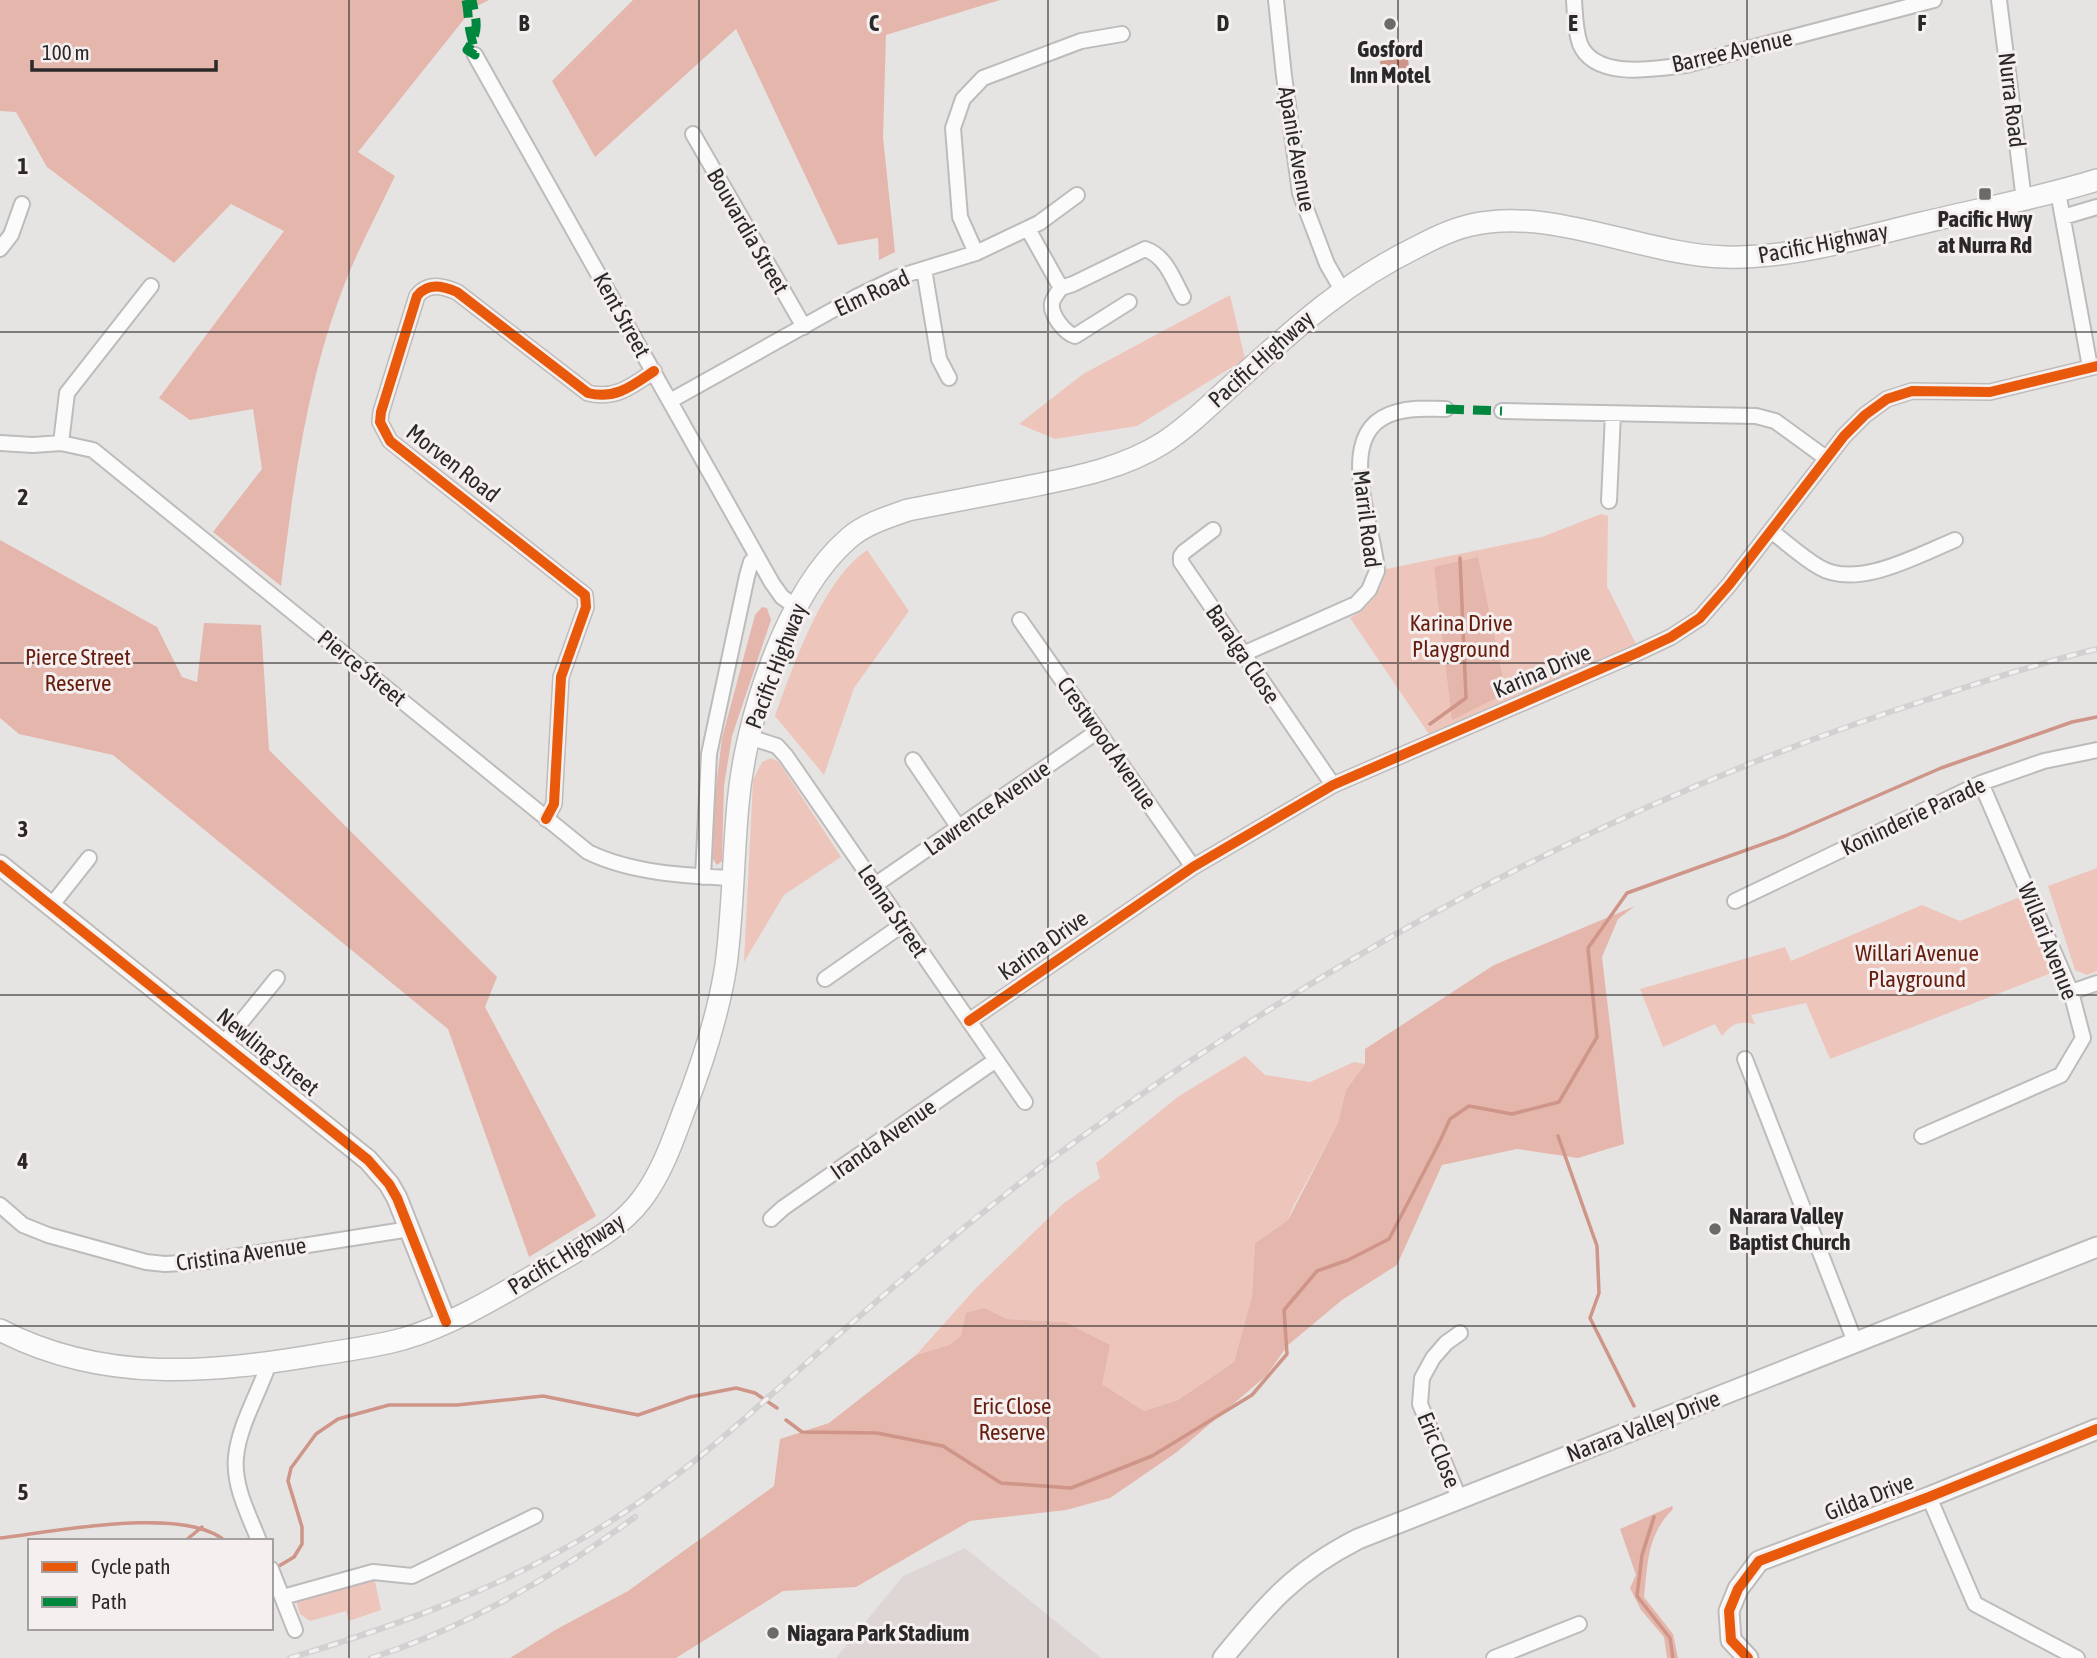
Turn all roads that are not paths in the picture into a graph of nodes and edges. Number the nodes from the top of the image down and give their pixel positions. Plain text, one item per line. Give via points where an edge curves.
1 (1276, 0) edge
2 (1574, 0) edge
3 (1934, 0) edge
4 (1999, 0) edge
5 (1122, 34) dead end
6 (475, 55) dead end
7 (693, 134) dead end
8 (2097, 180) edge
9 (2058, 192) junction
10 (1077, 195) dead end
11 (2024, 200) junction
12 (22, 204) dead end
13 (2097, 207) edge
14 (2063, 217) junction
15 (1028, 229) junction
16 (0, 249) edge
17 (976, 253) junction
18 (924, 269) junction
19 (151, 286) dead end
20 (1061, 288) junction
21 (1342, 290) junction
22 (1183, 297) dead end
23 (1129, 302) dead end
24 (804, 327) junction
25 (2094, 367) edge
26 (654, 371) junction
27 (948, 378) dead end
28 (670, 401) junction
29 (1446, 409) dead end
30 (1502, 411) dead end
31 (1613, 414) junction
32 (0, 443) edge
33 (61, 443) junction
34 (1826, 458) junction
35 (1609, 501) dead end
36 (1213, 530) dead end
37 (1771, 531) junction
38 (1955, 540) dead end
39 (757, 556) junction
40 (795, 606) junction
41 (1020, 620) dead end
42 (1242, 654) junction
43 (1098, 731) junction
44 (749, 737) junction
45 (2097, 750) edge
46 (913, 760) dead end
47 (1981, 783) junction
48 (1333, 785) junction
49 (546, 818) junction
50 (959, 828) junction
51 (89, 858) dead end
52 (0, 865) edge
53 (1193, 867) junction
54 (703, 877) junction
55 (733, 878) junction
56 (875, 885) junction
57 (1735, 901) dead end
58 (51, 906) junction
59 (902, 925) junction
60 (277, 978) dead end
61 (825, 978) dead end
62 (2097, 983) edge
63 (2071, 992) junction
64 (969, 1021) junction
65 (224, 1044) junction
66 (1745, 1059) dead end
67 (996, 1060) junction
68 (1025, 1102) dead end
69 (1922, 1136) dead end
70 (0, 1205) edge
71 (771, 1219) dead end
72 (410, 1229) junction
73 (2097, 1247) edge
74 (446, 1322) junction
75 (0, 1330) edge
76 (1460, 1333) dead end
77 (1855, 1342) junction
78 (269, 1363) junction
79 (2097, 1429) edge
80 (1929, 1497) junction
81 (1459, 1498) junction
82 (535, 1516) dead end
83 (259, 1539) edge
84 (273, 1573) edge
85 (283, 1597) junction
86 (1579, 1625) dead end
87 (295, 1630) dead end
88 (1223, 1658) edge
89 (1494, 1658) edge
90 (1748, 1658) edge
91 (2077, 1658) edge

1 - 21 street, Apanie Avenue via 1300,193
2 - 3 street, Barree Avenue via 1577,34 1589,56 1600,65 1650,70 1686,65
4 - 11 street, Nurra Road
5 - 17 street via 1081,41 983,78 963,99 953,128 960,217
6 - 26 street, Kent Street
7 - 24 street, Bouvardia Street
8 - 9 main road, Pacific Highway
9 - 11 main road, Pacific Highway
9 - 14 street
10 - 15 street, Elm Road
11 - 21 main road, Pacific Highway via 1756,257 1682,252 1539,222 1491,222 1424,243
12 - 16 street via 11,235
13 - 14 street
14 - 25 street
15 - 17 street, Elm Road
15 - 20 street
17 - 18 street, Elm Road
18 - 24 street, Elm Road via 898,277
18 - 27 street via 939,359
19 - 33 street via 67,393
20 - 22 street via 1145,249 1164,261
20 - 23 street via 1052,312 1070,335
21 - 40 main road, Pacific Highway via 1164,442 1090,474 908,510 881,520 851,536 822,566
24 - 28 street, Elm Road
25 - 34 street, Karina Drive via 1990,392 1912,391 1887,399 1865,415
26 - 28 street, Kent Street
26 - 49 street, Morven Road via 616,394 588,393 457,292 443,286 428,287 417,296 381,412 380,422 390,442 585,595 586,607 561,677 554,804
28 - 39 street, Kent Street
29 - 42 street, Marril Road via 1396,412 1371,425 1365,436 1360,476 1377,571 1363,598 1348,609
30 - 31 street
31 - 34 street via 1766,417
31 - 35 street
32 - 33 street, Pierce Street
33 - 49 street, Pierce Street via 93,450
34 - 37 street, Karina Drive
36 - 42 street, Baralga Close via 1184,552 1181,562
37 - 38 street via 1821,568 1847,576 1869,573
37 - 48 street, Karina Drive via 1700,618 1671,637
39 - 40 street, Kent Street via 782,597
39 - 54 street, Pacific Highway via 747,576 712,729
40 - 44 main road, Pacific Highway
41 - 43 street, Crestwood Avenue
42 - 48 street, Baralga Close
43 - 50 street, Lawrence Avenue
43 - 53 street, Crestwood Avenue
44 - 55 main road, Pacific Highway via 738,802
44 - 56 street, Lenna Street via 777,746 786,756
45 - 47 street, Koninderie Parade via 2044,761
46 - 50 street
47 - 57 street, Koninderie Parade
47 - 63 street, Willari Avenue
48 - 53 street, Karina Drive
49 - 54 street, Pierce Street via 588,852 606,860
50 - 56 street, Lawrence Avenue
51 - 58 street
52 - 58 street, Newling Street
53 - 64 street, Karina Drive
54 - 55 street, Pierce Street
55 - 74 main road, Pacific Highway via 729,940 715,1020 654,1181 622,1221 597,1239
56 - 59 street, Lenna Street
58 - 65 street, Newling Street
59 - 61 street
59 - 64 street, Lenna Street
60 - 65 street
62 - 63 street
63 - 69 street, Willari Avenue via 2083,1038 2061,1075
64 - 67 street, Lenna Street
65 - 72 street, Newling Street via 368,1160 389,1184
66 - 77 street
67 - 68 street, Lenna Street
67 - 71 street, Iranda Avenue
70 - 72 street, Cristina Avenue via 23,1225 48,1236 165,1264
72 - 74 street, Newling Street
73 - 77 street, Narara Valley Drive
74 - 78 main road, Pacific Highway via 380,1345
75 - 78 main road, Pacific Highway via 59,1355 125,1369
76 - 81 street, Eric Close via 1446,1343 1422,1378 1420,1404
77 - 81 street, Narara Valley Drive
78 - 83 street via 236,1458 243,1502
79 - 80 street, Gilda Drive
80 - 90 street, Gilda Drive via 1759,1561 1729,1611 1731,1640
80 - 91 street via 1975,1604
81 - 88 street, Narara Valley Drive via 1358,1539 1311,1566 1275,1597
82 - 85 street via 412,1576 373,1572
84 - 85 street
85 - 87 street
86 - 89 street

